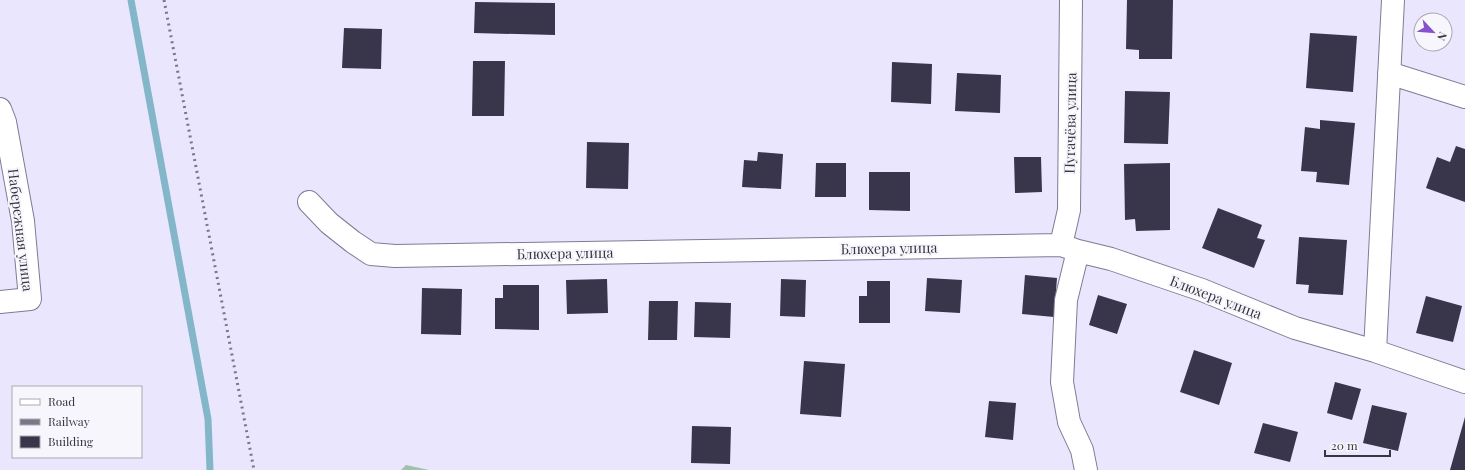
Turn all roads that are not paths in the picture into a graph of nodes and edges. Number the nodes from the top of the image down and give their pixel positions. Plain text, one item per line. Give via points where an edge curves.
1 (1072, 0) edge
2 (1393, 0) edge
3 (1389, 73) junction
4 (1465, 97) edge
5 (0, 109) edge
6 (309, 202) dead end
7 (1070, 248) junction
8 (0, 302) edge
9 (1376, 351) junction
10 (1465, 382) edge
11 (1086, 470) edge

1 - 7 street, Пугачёва улица
2 - 3 street
3 - 4 street
3 - 9 street
5 - 8 street, Набережная улица via 5,122 23,221 30,299
6 - 7 street, Блюхера улица via 329,223 371,254 395,256
7 - 9 street, Блюхера улица via 1202,290 1295,328
7 - 11 street, Пугачёва улица via 1062,382 1069,422 1082,450
9 - 10 street, Блюхера улица

